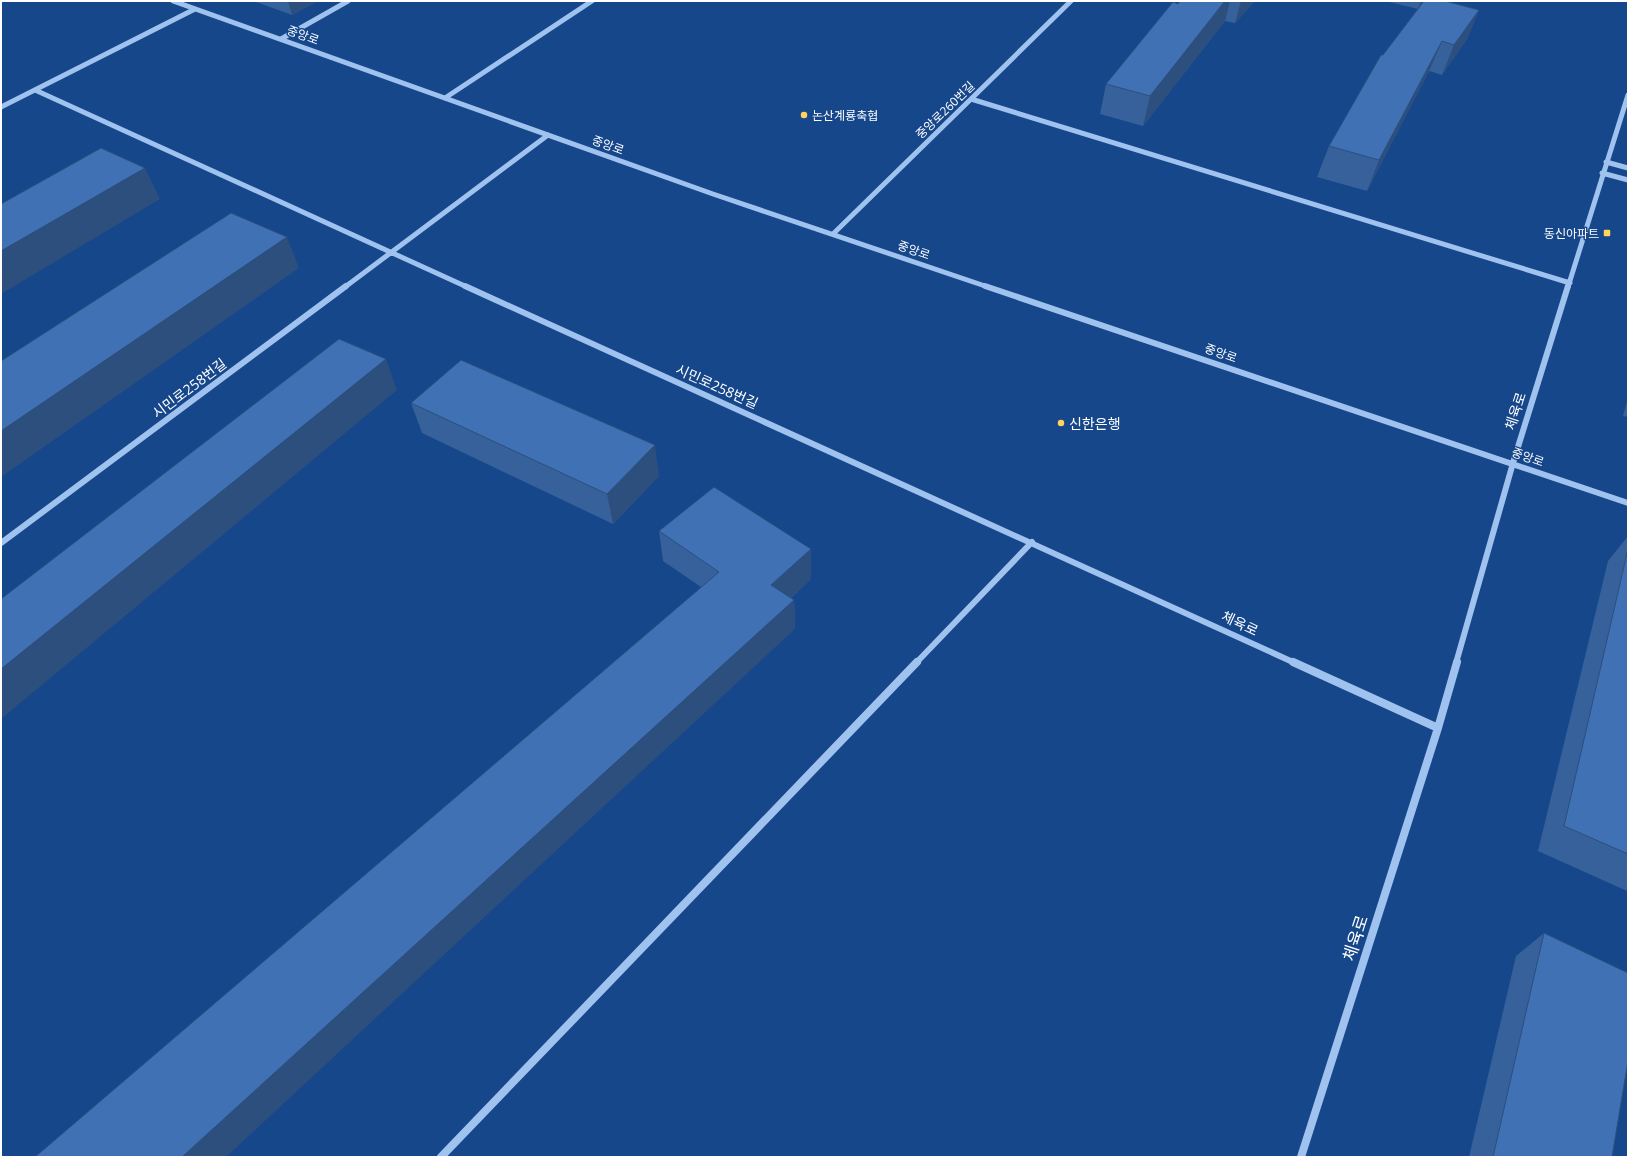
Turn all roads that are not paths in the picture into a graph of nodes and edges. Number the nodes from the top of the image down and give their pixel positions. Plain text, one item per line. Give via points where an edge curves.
1 (173, 1) edge
2 (348, 1) edge
3 (592, 1) edge
4 (1071, 1) edge
5 (195, 9) junction
6 (281, 39) junction
7 (35, 90) junction
8 (1628, 95) edge
9 (445, 98) junction
10 (971, 99) junction
11 (1, 107) edge
12 (548, 135) junction
13 (1606, 162) junction
14 (1628, 168) edge
15 (1602, 173) junction
16 (1628, 180) edge
17 (833, 234) junction
18 (392, 251) junction
19 (1570, 283) junction
20 (1513, 463) junction
21 (1628, 503) edge
22 (1032, 542) junction
23 (1, 543) edge
24 (1438, 728) junction
25 (441, 1157) edge
26 (1301, 1157) edge

1 - 5 street, 중앙로
2 - 6 street
3 - 9 street
4 - 10 street, 중앙로260번길
5 - 6 street, 중앙로
5 - 7 street
6 - 9 street, 중앙로
7 - 11 street
7 - 18 street, 시민로258번길
8 - 13 street, 체육로
9 - 12 street, 중앙로
10 - 17 street, 중앙로260번길
10 - 19 street
12 - 17 street, 중앙로
12 - 18 street, 시민로258번길
13 - 14 street
13 - 15 street, 체육로
15 - 16 street
15 - 19 street, 체육로
17 - 20 street, 중앙로
18 - 22 street, 시민로258번길
18 - 23 street, 시민로258번길
19 - 20 street, 체육로
20 - 21 street, 중앙로
20 - 24 street, 체육로
22 - 24 street, 체육로
22 - 25 street
24 - 26 street, 체육로

